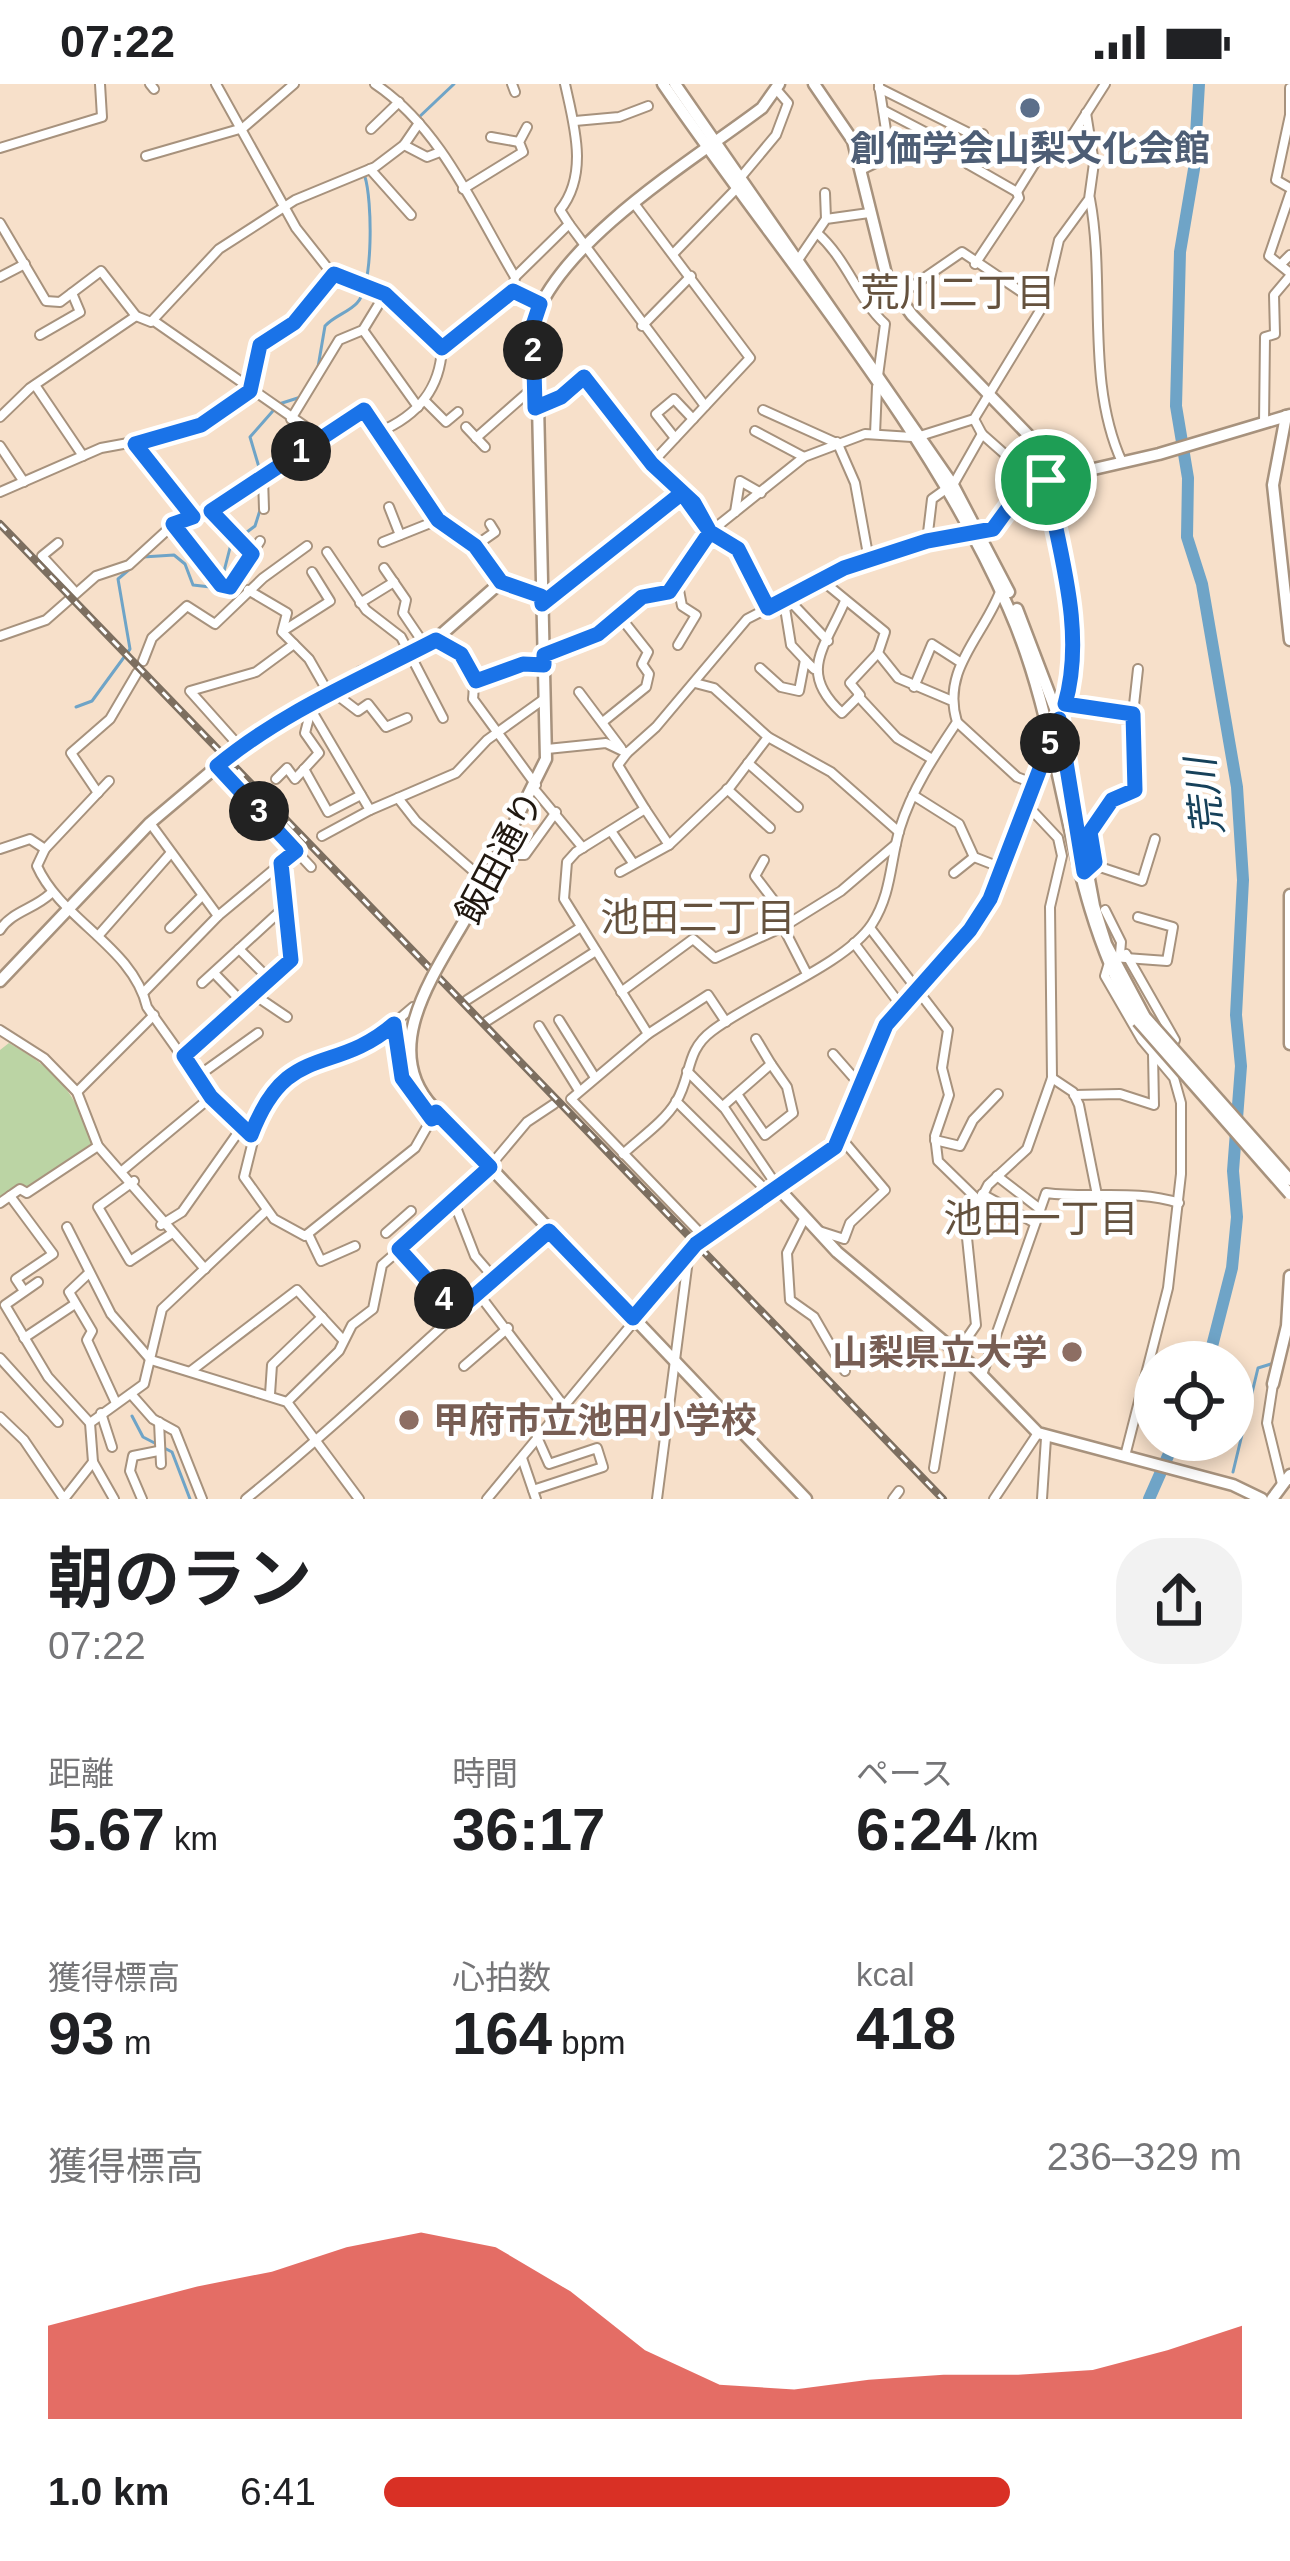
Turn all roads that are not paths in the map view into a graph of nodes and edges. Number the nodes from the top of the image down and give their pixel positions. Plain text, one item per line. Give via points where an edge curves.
1 (100, 84) edge
2 (216, 84) edge
3 (294, 84) edge
4 (375, 84) edge
5 (564, 84) edge
6 (664, 84) edge
7 (675, 84) edge
8 (814, 84) edge
9 (1104, 84) edge
10 (778, 86) edge
11 (879, 86) edge
12 (1290, 88) edge
13 (399, 102) junction
14 (648, 106) dead end
15 (883, 110) junction
16 (1086, 112) junction
17 (1290, 115) edge
18 (575, 121) junction
19 (419, 123) junction
20 (527, 127) dead end
21 (243, 128) junction
22 (371, 129) dead end
23 (491, 137) dead end
24 (519, 142) junction
25 (404, 145) junction
26 (713, 145) junction
27 (951, 146) junction
28 (0, 148) edge
29 (441, 152) junction
30 (146, 156) dead end
31 (890, 156) junction
32 (968, 164) junction
33 (370, 170) junction
34 (860, 170) junction
35 (739, 183) junction
36 (463, 189) junction
37 (1290, 191) edge
38 (1017, 192) junction
39 (825, 193) dead end
40 (1089, 199) junction
41 (636, 206) junction
42 (285, 207) junction
43 (869, 213) junction
44 (411, 215) dead end
45 (826, 219) junction
46 (0, 223) edge
47 (569, 224) junction
48 (817, 233) junction
49 (588, 246) junction
50 (674, 253) junction
51 (1290, 255) edge
52 (798, 260) junction
53 (25, 264) junction
54 (976, 264) junction
55 (1281, 264) junction
56 (334, 274) junction
57 (1290, 274) edge
58 (691, 276) junction
59 (0, 277) edge
60 (515, 277) junction
61 (513, 291) junction
62 (72, 293) junction
63 (385, 294) junction
64 (897, 297) junction
65 (1045, 299) junction
66 (540, 304) junction
67 (136, 316) junction
68 (154, 321) junction
69 (642, 326) junction
70 (363, 330) junction
71 (40, 335) dead end
72 (442, 348) junction
73 (878, 382) junction
74 (35, 386) junction
75 (534, 387) junction
76 (250, 391) junction
77 (990, 397) junction
78 (422, 404) junction
79 (705, 406) junction
80 (535, 408) junction
81 (763, 410) dead end
82 (458, 412) dead end
83 (1288, 415) edge
84 (0, 417) edge
85 (291, 418) junction
86 (974, 418) junction
87 (693, 419) junction
88 (1263, 423) junction
89 (466, 427) dead end
90 (755, 430) dead end
91 (379, 432) junction
92 (875, 434) junction
93 (982, 434) junction
94 (320, 436) junction
95 (916, 436) junction
96 (476, 438) junction
97 (675, 438) junction
98 (836, 442) junction
99 (135, 444) junction
100 (0, 446) edge
101 (485, 447) dead end
102 (83, 456) junction
103 (804, 457) junction
104 (1125, 462) junction
105 (652, 464) junction
106 (263, 476) junction
107 (1046, 480) junction
108 (1274, 480) junction
109 (24, 482) junction
110 (1290, 483) edge
111 (950, 487) junction
112 (0, 492) edge
113 (682, 493) junction
114 (761, 494) junction
115 (1020, 494) junction
116 (389, 507) dead end
117 (264, 508) dead end
118 (211, 511) junction
119 (735, 513) junction
120 (193, 517) junction
121 (438, 520) junction
122 (173, 524) junction
123 (490, 524) dead end
124 (710, 532) junction
125 (977, 533) junction
126 (400, 535) junction
127 (260, 541) dead end
128 (927, 541) junction
129 (382, 542) dead end
130 (58, 543) dead end
131 (308, 546) dead end
132 (475, 546) junction
133 (327, 552) dead end
134 (252, 554) junction
135 (869, 560) junction
136 (384, 568) dead end
137 (312, 572) dead end
138 (394, 582) junction
139 (501, 582) junction
140 (824, 582) junction
141 (678, 583) junction
142 (248, 590) junction
143 (1001, 591) junction
144 (76, 593) junction
145 (1288, 595) edge
146 (541, 600) junction
147 (786, 601) junction
148 (845, 602) junction
149 (360, 603) junction
150 (768, 608) junction
151 (618, 614) junction
152 (282, 632) junction
153 (0, 636) edge
154 (1290, 640) edge
155 (827, 641) junction
156 (430, 642) junction
157 (294, 644) junction
158 (678, 645) dead end
159 (409, 653) junction
160 (878, 653) junction
161 (544, 660) junction
162 (805, 660) junction
163 (143, 662) dead end
164 (960, 662) junction
165 (760, 668) dead end
166 (814, 669) junction
167 (1138, 669) dead end
168 (137, 674) dead end
169 (476, 681) junction
170 (694, 683) junction
171 (914, 687) junction
172 (579, 692) dead end
173 (331, 693) junction
174 (858, 697) junction
175 (545, 698) junction
176 (950, 700) junction
177 (1065, 704) junction
178 (310, 708) junction
179 (1133, 714) junction
180 (406, 718) dead end
181 (442, 718) dead end
182 (1059, 719) junction
183 (604, 721) junction
184 (957, 722) junction
185 (494, 734) junction
186 (768, 736) junction
187 (1052, 738) junction
188 (240, 747) junction
189 (547, 748) junction
190 (625, 752) junction
191 (932, 759) junction
192 (748, 763) junction
193 (217, 766) junction
194 (304, 769) junction
195 (276, 779) dead end
196 (109, 781) dead end
197 (1035, 784) junction
198 (536, 788) junction
199 (727, 789) junction
200 (98, 793) junction
201 (361, 795) junction
202 (913, 795) junction
203 (398, 798) junction
204 (1028, 805) junction
205 (798, 807) dead end
206 (645, 809) junction
207 (370, 810) junction
208 (556, 812) junction
209 (150, 823) junction
210 (770, 828) dead end
211 (611, 831) junction
212 (322, 836) dead end
213 (898, 838) junction
214 (1155, 839) dead end
215 (669, 844) junction
216 (583, 848) junction
217 (0, 849) edge
218 (45, 849) junction
219 (296, 851) junction
220 (1067, 853) junction
221 (500, 855) junction
222 (170, 856) junction
223 (974, 857) junction
224 (764, 860) dead end
225 (281, 863) junction
226 (633, 863) junction
227 (311, 867) dead end
228 (1002, 868) junction
229 (1089, 869) junction
230 (620, 872) dead end
231 (953, 873) dead end
232 (487, 882) junction
233 (50, 894) junction
234 (1290, 895) edge
235 (202, 896) junction
236 (288, 904) junction
237 (66, 910) junction
238 (1105, 910) dead end
239 (218, 916) junction
240 (1138, 917) dead end
241 (1289, 918) edge
242 (787, 925) junction
243 (581, 927) junction
244 (170, 928) dead end
245 (870, 928) junction
246 (0, 930) edge
247 (98, 936) junction
248 (854, 943) junction
249 (238, 949) junction
250 (596, 951) junction
251 (1116, 958) junction
252 (1288, 961) edge
253 (806, 972) junction
254 (214, 973) junction
255 (269, 979) junction
256 (0, 981) edge
257 (202, 983) dead end
258 (918, 989) junction
259 (144, 992) junction
260 (621, 992) junction
261 (254, 994) junction
262 (467, 1000) dead end
263 (243, 1003) junction
264 (413, 1007) dead end
265 (902, 1007) junction
266 (154, 1016) junction
267 (287, 1017) dead end
268 (1142, 1019) junction
269 (559, 1020) dead end
270 (487, 1021) dead end
271 (726, 1022) junction
272 (394, 1024) junction
273 (539, 1026) dead end
274 (0, 1030) edge
275 (258, 1033) dead end
276 (648, 1034) junction
277 (756, 1039) dead end
278 (1290, 1044) edge
279 (833, 1054) dead end
280 (184, 1056) junction
281 (771, 1064) junction
282 (1157, 1064) junction
283 (687, 1071) junction
284 (198, 1076) junction
285 (594, 1076) junction
286 (1052, 1078) junction
287 (861, 1086) junction
288 (578, 1089) junction
289 (76, 1092) junction
290 (737, 1094) junction
291 (998, 1094) dead end
292 (1075, 1095) junction
293 (211, 1097) junction
294 (676, 1102) junction
295 (554, 1104) dead end
296 (723, 1106) junction
297 (434, 1113) junction
298 (242, 1127) junction
299 (251, 1135) junction
300 (841, 1138) junction
301 (935, 1140) junction
302 (98, 1146) junction
303 (623, 1154) junction
304 (490, 1167) junction
305 (122, 1171) junction
306 (998, 1177) junction
307 (1290, 1180) edge
308 (134, 1181) junction
309 (774, 1192) junction
310 (1290, 1194) edge
311 (10, 1196) junction
312 (980, 1197) junction
313 (1098, 1200) junction
314 (454, 1202) junction
315 (0, 1203) edge
316 (1179, 1203) junction
317 (1040, 1209) junction
318 (266, 1211) junction
319 (411, 1211) dead end
320 (805, 1217) junction
321 (1035, 1223) junction
322 (396, 1224) junction
323 (161, 1225) junction
324 (67, 1227) dead end
325 (549, 1231) junction
326 (817, 1231) junction
327 (386, 1233) dead end
328 (171, 1234) junction
329 (308, 1234) junction
330 (704, 1237) junction
331 (410, 1240) junction
332 (356, 1246) dead end
333 (399, 1249) junction
334 (688, 1252) junction
335 (205, 1270) junction
336 (90, 1273) junction
337 (1290, 1276) edge
338 (494, 1279) junction
339 (38, 1282) dead end
340 (24, 1291) junction
341 (478, 1293) junction
342 (75, 1304) junction
343 (456, 1312) junction
344 (1289, 1315) edge
345 (322, 1317) junction
346 (633, 1318) junction
347 (508, 1328) junction
348 (24, 1337) junction
349 (344, 1341) junction
350 (956, 1352) junction
351 (0, 1358) edge
352 (151, 1360) junction
353 (676, 1363) junction
354 (464, 1366) dead end
355 (191, 1371) junction
356 (845, 1371) dead end
357 (982, 1376) junction
358 (1273, 1384) joint
359 (62, 1394) junction
360 (131, 1394) junction
361 (270, 1394) junction
362 (286, 1402) junction
363 (116, 1403) junction
364 (563, 1405) junction
365 (46, 1409) junction
366 (101, 1413) junction
367 (0, 1417) edge
368 (58, 1422) dead end
369 (159, 1422) junction
370 (90, 1423) junction
371 (1042, 1436) junction
372 (537, 1437) junction
373 (316, 1438) junction
374 (112, 1447) dead end
375 (158, 1450) junction
376 (522, 1456) junction
377 (1125, 1456) junction
378 (92, 1462) junction
379 (160, 1464) dead end
380 (934, 1468) dead end
381 (1286, 1479) edge
382 (534, 1494) edge
383 (114, 1499) edge
384 (142, 1499) edge
385 (202, 1499) edge
386 (246, 1499) edge
387 (359, 1499) edge
388 (487, 1499) edge
389 (657, 1499) edge
390 (806, 1499) edge
391 (994, 1499) edge
392 (1042, 1499) edge
393 (1262, 1499) edge
394 (1272, 1499) edge

1 - 28 street via 102,117
2 - 21 street
3 - 21 street
4 - 13 street
5 - 18 street
6 - 26 street
7 - 26 street
8 - 34 street via 848,132
9 - 16 street
10 - 26 street
10 - 35 street via 788,103 779,128
11 - 15 street
11 - 32 street via 982,137
12 - 17 street
13 - 19 street
13 - 22 street
14 - 18 street
15 - 27 street
15 - 31 street
16 - 38 street via 1065,141 1040,155
16 - 40 street via 1094,163
17 - 37 street via 1276,180
18 - 47 street via 576,186 560,210
19 - 25 street
19 - 29 street
20 - 24 street
21 - 30 street
21 - 42 street
23 - 24 street
24 - 36 street via 523,152
25 - 29 street via 427,157
25 - 33 street
26 - 35 street
26 - 41 street
27 - 31 street
27 - 32 street
29 - 36 street
31 - 34 street
32 - 38 street
33 - 42 street
33 - 44 street
34 - 43 street
35 - 50 street
35 - 52 street
35 - 73 street
36 - 60 street
37 - 55 street via 1269,256
38 - 54 street
39 - 45 street
40 - 65 street via 1059,240
40 - 104 street via 1099,345 1113,444
41 - 49 street
41 - 50 street
42 - 56 street
42 - 68 street via 219,249
43 - 45 street
43 - 64 street
45 - 48 street
46 - 53 street
47 - 49 street
47 - 60 street
48 - 52 street
48 - 73 street via 885,324
49 - 66 street
49 - 69 street
50 - 58 street
51 - 55 street
52 - 73 street
53 - 59 street
53 - 62 street via 46,301
54 - 64 street via 962,253
54 - 65 street
55 - 57 street
56 - 63 street
56 - 76 street via 294,323 260,345
57 - 88 street via 1274,295 1275,334 1265,337
58 - 69 street
58 - 79 street via 749,358
60 - 61 street
61 - 66 street
61 - 72 street
62 - 67 street via 101,272
62 - 71 street via 80,312
63 - 70 street
63 - 72 street
64 - 77 street
65 - 77 street
66 - 75 street, 飯田通り
67 - 68 street
67 - 74 street
68 - 76 street via 238,374
69 - 79 street
70 - 78 street
70 - 85 street via 339,340
72 - 78 street via 441,370
73 - 92 street
73 - 95 street
74 - 84 street
74 - 102 street
75 - 80 street, 飯田通り
75 - 96 street
76 - 85 street
76 - 99 street via 201,425
77 - 86 street
77 - 107 street via 1029,432
78 - 82 street via 446,422
78 - 91 street
79 - 87 street
80 - 105 street via 584,377
80 - 146 street, 飯田通り
81 - 98 street
83 - 88 street
83 - 108 street
85 - 94 street
86 - 93 street
86 - 95 street
87 - 97 street
87 - 97 street via 674,399 656,414
88 - 104 street
89 - 96 street
90 - 103 street
91 - 94 street via 364,410
91 - 121 street
92 - 95 street
92 - 98 street
93 - 111 street
93 - 115 street via 1016,464
94 - 106 street
95 - 111 street
96 - 101 street
97 - 105 street
98 - 103 street
98 - 135 street via 855,483
99 - 102 street
99 - 120 street
100 - 109 street
102 - 109 street
103 - 114 street
104 - 107 street
105 - 113 street
106 - 117 street
106 - 118 street
107 - 115 street
107 - 177 street via 1072,615
108 - 110 street
108 - 145 street
109 - 112 street
111 - 125 street
111 - 128 street via 932,499
113 - 124 street
113 - 146 street
114 - 119 street
114 - 119 street via 740,481
115 - 125 street via 993,529
116 - 126 street
118 - 120 street
118 - 134 street
119 - 124 street
120 - 122 street
121 - 126 street
121 - 132 street
122 - 134 street via 221,585 230,587
122 - 144 street via 129,565 95,576
123 - 132 street via 495,532
124 - 141 street
124 - 150 street via 738,549
125 - 128 street
125 - 143 street
125 - 182 street
126 - 129 street
127 - 134 street
128 - 135 street
130 - 144 street via 42,556
131 - 142 street
132 - 139 street
133 - 149 street
135 - 140 street
136 - 138 street
137 - 152 street via 330,601
138 - 149 street
138 - 156 street via 406,600 403,613
139 - 146 street
139 - 156 street
140 - 147 street
140 - 148 street
141 - 151 street
141 - 158 street via 682,607 696,616
142 - 152 street via 287,613
142 - 163 street via 214,624 187,606 152,638
143 - 164 street
143 - 187 street
144 - 153 street via 46,620
145 - 154 street
146 - 161 street, 飯田通り
147 - 150 street
147 - 155 street
147 - 162 street via 791,645
148 - 155 street
148 - 160 street via 885,632
149 - 159 street
150 - 170 street via 747,619
151 - 161 street via 598,634
151 - 183 street via 648,652 642,664 650,674 646,687
152 - 157 street
155 - 166 street
156 - 159 street
156 - 169 street via 461,654
157 - 173 street
157 - 188 street via 256,672 190,692
159 - 173 street
159 - 181 street
160 - 171 street
160 - 174 street via 850,683
161 - 169 street
161 - 175 street, 飯田通り
162 - 165 street via 799,691
162 - 166 street
164 - 171 street via 932,644
164 - 176 street
166 - 174 street via 821,694 842,713
167 - 179 street
168 - 200 street via 110,719 71,753
169 - 185 street via 473,699
170 - 186 street via 714,688
170 - 190 street
171 - 176 street
172 - 183 street
173 - 178 street
173 - 180 street via 358,711 368,704 386,727
174 - 191 street via 897,738
175 - 185 street
175 - 189 street, 飯田通り
176 - 184 street
177 - 179 street
177 - 182 street
178 - 188 street
178 - 194 street via 304,733 319,753
178 - 201 street
179 - 229 street via 1135,790 1112,800 1090,832
182 - 187 street
182 - 229 street
183 - 190 street
184 - 191 street
184 - 197 street via 1016,777
185 - 198 street
185 - 203 street via 455,773
186 - 192 street
186 - 213 street via 831,772
187 - 197 street
187 - 220 street
188 - 193 street
189 - 190 street via 606,742
189 - 198 street, 飯田通り
190 - 206 street via 618,765
191 - 202 street
192 - 199 street
192 - 205 street
193 - 209 street
193 - 219 street
194 - 195 street via 295,779 287,768
194 - 201 street via 328,812
196 - 200 street
197 - 204 street
198 - 208 street
198 - 221 street, 飯田通り
199 - 210 street
199 - 215 street
200 - 218 street
201 - 207 street
202 - 213 street
202 - 223 street via 959,824
203 - 207 street
203 - 232 street
204 - 220 street
204 - 228 street
206 - 211 street
206 - 215 street
207 - 212 street
208 - 216 street
208 - 221 street via 525,855
209 - 222 street
209 - 237 street
211 - 216 street
211 - 226 street
213 - 242 street via 841,891
213 - 245 street via 896,868
214 - 229 street via 1142,881
215 - 226 street
216 - 243 street via 567,862 564,899
217 - 218 street via 30,839
218 - 233 street via 37,866
219 - 225 street
219 - 227 street
220 - 251 street
220 - 286 street via 1050,907
221 - 232 street, 飯田通り
222 - 235 street
222 - 247 street
223 - 228 street
223 - 231 street
224 - 242 street via 755,876
225 - 236 street
225 - 239 street
226 - 230 street
228 - 258 street via 970,930
229 - 251 street
232 - 297 street, 飯田通り, bridge via 410,1030 410,1072
233 - 237 street
233 - 246 street
234 - 241 street
235 - 239 street
235 - 244 street
236 - 249 street
236 - 255 street via 291,960
237 - 247 street
237 - 256 street
238 - 251 street via 1121,942
239 - 259 street
240 - 251 street via 1173,927 1167,961
241 - 252 street
242 - 253 street
242 - 260 street via 715,958 693,939
243 - 250 street
243 - 262 street
245 - 248 street
245 - 258 street
247 - 259 street
248 - 253 street
248 - 265 street
249 - 254 street
249 - 255 street
250 - 260 street
250 - 270 street
251 - 268 street
251 - 282 street via 1105,976
251 - 282 street via 1175,1040
252 - 278 street
253 - 271 street
254 - 257 street
254 - 263 street
255 - 261 street
258 - 265 street
258 - 301 street via 948,1030 942,1068 949,1095
259 - 266 street
260 - 276 street
261 - 263 street
261 - 267 street
263 - 280 street
264 - 272 street
265 - 287 street
266 - 280 street
266 - 289 street
268 - 307 street, bridge
268 - 310 street, bridge
269 - 285 street
271 - 276 street via 708,995
271 - 283 street via 691,1052
272 - 297 street via 402,1078
272 - 299 street via 372,1042 293,1069
273 - 288 street
274 - 289 street via 44,1058
275 - 284 street
276 - 285 street
277 - 281 street
279 - 287 street
280 - 284 street
281 - 290 street
281 - 290 street via 793,1113 765,1135
282 - 292 street via 1154,1105 1120,1094
282 - 316 street via 1174,1078 1181,1103
283 - 294 street
283 - 296 street
284 - 293 street
285 - 288 street
286 - 292 street
286 - 306 street via 1027,1149
287 - 300 street
288 - 303 street via 571,1099
289 - 302 street
290 - 296 street
291 - 301 street via 960,1146
292 - 313 street
293 - 298 street
293 - 305 street
294 - 303 street
294 - 309 street
295 - 304 street via 527,1122
296 - 309 street
297 - 304 street, 飯田通り
297 - 329 street via 415,1148
298 - 299 street
298 - 323 street via 182,1211
299 - 318 street via 244,1177
300 - 309 street
300 - 326 street via 885,1190 844,1238
301 - 312 street via 938,1161
302 - 305 street
302 - 311 street
303 - 330 street
304 - 314 street
304 - 325 street, 飯田通り
305 - 308 street
306 - 312 street
306 - 317 street
308 - 323 street
308 - 328 street via 98,1207 130,1261
309 - 320 street
309 - 330 street
311 - 315 street
311 - 340 street via 53,1254 16,1279
312 - 321 street
312 - 350 street via 966,1228 976,1325
313 - 316 street via 1148,1193
313 - 317 street via 1046,1193
314 - 331 street
314 - 338 street via 475,1256
316 - 377 street via 1168,1288
317 - 321 street
318 - 329 street via 290,1231
318 - 335 street
319 - 322 street
320 - 326 street
320 - 356 street via 787,1252 790,1300 814,1317
321 - 357 street
322 - 327 street
322 - 331 street
323 - 328 street
324 - 336 street
325 - 338 street
325 - 346 street, 飯田通り
326 - 350 street
328 - 335 street
329 - 332 street via 321,1261
330 - 334 street
331 - 333 street
333 - 343 street
333 - 349 street via 378,1273 373,1309
334 - 346 street
334 - 353 street
335 - 352 street via 162,1309
336 - 342 street via 70,1286
336 - 352 street via 111,1314
337 - 344 street
338 - 341 street
339 - 340 street
340 - 348 street via 5,1305
341 - 343 street
341 - 347 street
342 - 348 street
342 - 363 street
343 - 373 street
344 - 358 street
345 - 349 street
345 - 355 street via 297,1290
345 - 361 street via 272,1365
346 - 353 street, 飯田通り
346 - 364 street
347 - 354 street
347 - 364 street
348 - 359 street
349 - 362 street
350 - 357 street
350 - 380 street
351 - 365 street
352 - 355 street
352 - 360 street via 144,1384
353 - 389 street
353 - 390 street, 飯田通り
355 - 361 street
357 - 371 street
358 - 381 street via 1267,1424
359 - 365 street
359 - 370 street
360 - 363 street
360 - 369 street
361 - 362 street
362 - 373 street
363 - 366 street
364 - 372 street
365 - 368 street
366 - 370 street
366 - 374 street
367 - 378 street via 64,1499
369 - 375 street
369 - 385 street via 175,1431
370 - 378 street
371 - 377 street
371 - 391 street
371 - 392 street
372 - 376 street
372 - 382 street via 549,1464 597,1448 603,1467
373 - 386 street
373 - 387 street
375 - 379 street
375 - 384 street via 133,1456 130,1471
376 - 382 street
376 - 388 street
377 - 393 street
378 - 383 street
381 - 394 street

